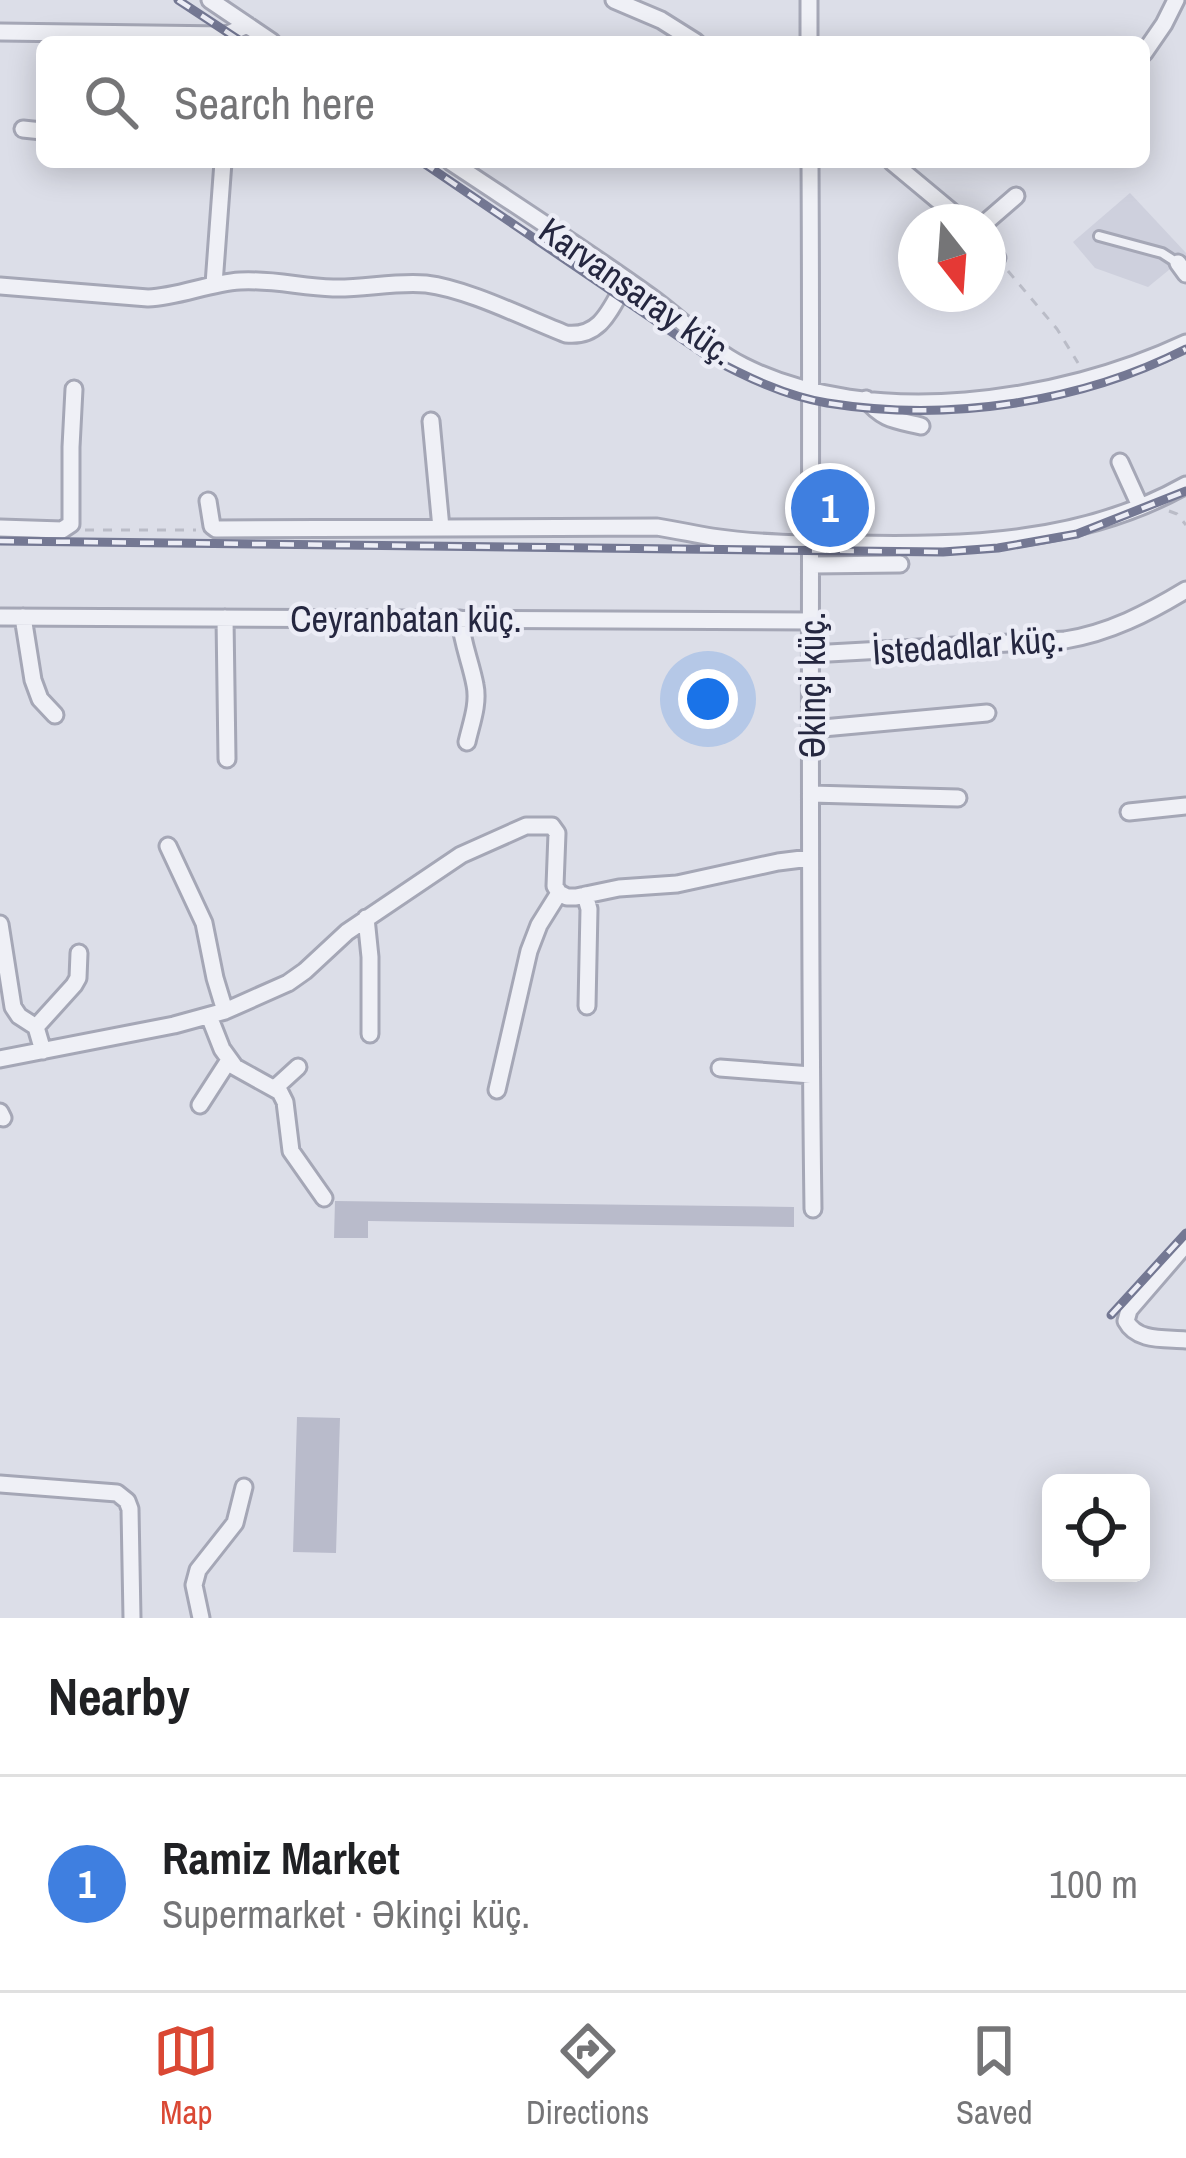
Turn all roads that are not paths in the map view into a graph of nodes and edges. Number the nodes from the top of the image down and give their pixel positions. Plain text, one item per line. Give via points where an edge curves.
1 (614, 0) edge
2 (809, 0) edge
3 (1176, 0) edge
4 (213, 1) edge
5 (247, 25) junction
6 (0, 32) edge
7 (97, 36) edge
8 (186, 36) edge
9 (263, 36) edge
10 (687, 36) edge
11 (809, 36) edge
12 (1150, 44) edge
13 (23, 129) dead end
14 (36, 130) edge
15 (223, 168) edge
16 (460, 168) edge
17 (810, 168) edge
18 (899, 168) edge
19 (1016, 196) dead end
20 (942, 204) edge
21 (1006, 205) edge
22 (1099, 236) dead end
23 (1182, 269) edge
24 (628, 280) junction
25 (214, 284) junction
26 (0, 286) edge
27 (1186, 343) edge
28 (74, 389) dead end
29 (811, 390) junction
30 (866, 399) junction
31 (430, 421) dead end
32 (921, 426) dead end
33 (1120, 462) dead end
34 (1186, 485) edge
35 (208, 501) dead end
36 (1140, 506) junction
37 (0, 528) edge
38 (441, 528) junction
39 (812, 544) junction
40 (900, 564) dead end
41 (812, 565) junction
42 (1186, 590) edge
43 (0, 616) edge
44 (23, 616) junction
45 (225, 618) junction
46 (460, 619) junction
47 (812, 621) junction
48 (812, 655) junction
49 (987, 712) dead end
50 (55, 716) dead end
51 (812, 729) junction
52 (467, 742) dead end
53 (227, 758) dead end
54 (811, 794) junction
55 (958, 799) dead end
56 (1186, 806) edge
57 (1129, 812) dead end
58 (167, 846) dead end
59 (810, 858) junction
60 (559, 893) junction
61 (585, 896) junction
62 (366, 918) junction
63 (0, 924) edge
64 (79, 953) dead end
65 (586, 1006) dead end
66 (217, 1014) junction
67 (35, 1027) junction
68 (370, 1034) dead end
69 (43, 1051) junction
70 (0, 1060) edge
71 (229, 1060) junction
72 (298, 1067) dead end
73 (720, 1068) dead end
74 (812, 1075) junction
75 (275, 1088) junction
76 (497, 1090) dead end
77 (200, 1105) dead end
78 (324, 1198) dead end
79 (813, 1209) dead end
80 (1186, 1244) edge
81 (1186, 1340) edge
82 (0, 1484) edge
83 (244, 1487) dead end
84 (132, 1618) edge
85 (200, 1618) edge

1 - 10 street
2 - 11 street
3 - 12 street
4 - 5 street
5 - 8 street
5 - 9 street
6 - 7 street
13 - 14 street
15 - 25 street
16 - 24 street, Karvansaray küç.
17 - 29 street, Əkinçi küç.
18 - 20 street
19 - 21 street
22 - 23 lane via 1162,253
24 - 25 street via 597,328 577,335 434,285
24 - 29 street, Karvansaray küç. via 714,349
25 - 26 street via 162,298
27 - 30 street, Karvansaray küç. via 1049,389 969,401
28 - 37 street via 70,526
29 - 30 street, Karvansaray küç.
29 - 39 street, Əkinçi küç.
30 - 32 street via 884,417
31 - 38 street
33 - 36 street
34 - 36 street
35 - 38 street via 215,529
36 - 39 street via 1012,540
38 - 39 street via 657,527
39 - 41 street, Əkinçi küç.
40 - 41 street
41 - 47 street, Əkinçi küç.
42 - 48 street, İstedadlar küç. via 1092,636
43 - 44 street, Ceyranbatan küç.
44 - 45 street, Ceyranbatan küç.
44 - 50 street via 33,680
45 - 46 street, Ceyranbatan küç.
45 - 53 street
46 - 47 street, Ceyranbatan küç.
46 - 52 street via 476,687
47 - 48 street, Əkinçi küç.
48 - 51 street, Əkinçi küç.
49 - 51 street
51 - 54 street, Əkinçi küç.
54 - 55 street
54 - 59 street, Əkinçi küç.
56 - 57 street
58 - 66 street via 204,923
59 - 61 street
59 - 74 street, Əkinçi küç.
60 - 61 street
60 - 62 street via 557,832 526,826 461,855
60 - 76 street via 529,951
61 - 65 street
62 - 66 street via 288,983
62 - 68 street
63 - 67 street via 13,1007
64 - 67 street via 74,985
66 - 69 street
66 - 71 street
67 - 69 street
69 - 70 street
71 - 75 street
71 - 77 street
72 - 75 street
73 - 74 street
74 - 79 street, Əkinçi küç.
75 - 78 street via 285,1102 291,1151
80 - 81 street via 1126,1321 1139,1335
82 - 84 street via 103,1491 127,1501
83 - 85 street via 235,1523 198,1570

